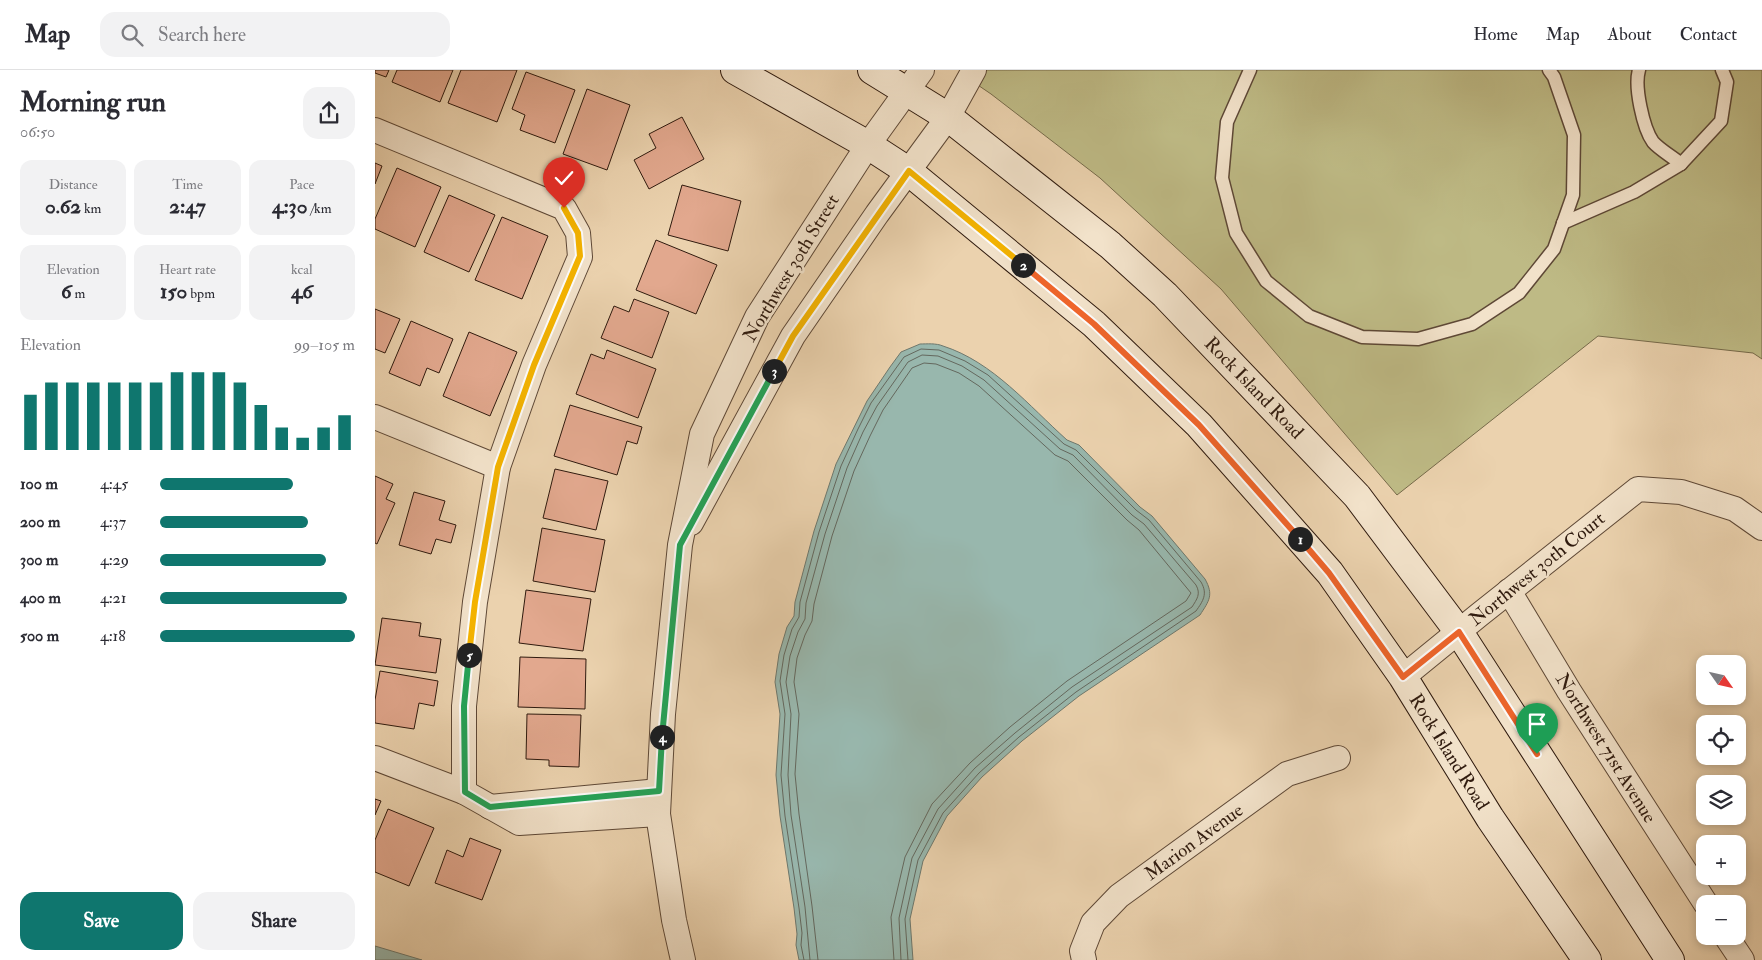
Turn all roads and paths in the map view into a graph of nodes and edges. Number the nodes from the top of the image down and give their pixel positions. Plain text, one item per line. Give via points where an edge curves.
1 (735, 70) edge
2 (872, 70) edge
3 (974, 70) edge
4 (1250, 70) edge
5 (1549, 70) edge
6 (1639, 70) edge
7 (1722, 70) edge
8 (915, 81) edge
9 (947, 117) junction
10 (375, 130) edge
11 (868, 145) junction
12 (1681, 164) junction
13 (909, 171) junction
14 (1563, 223) junction
15 (375, 417) edge
16 (498, 467) junction
17 (1762, 528) edge
18 (680, 545) junction
19 (1509, 591) junction
20 (1459, 632) junction
21 (1403, 677) junction
22 (375, 758) edge
23 (1338, 758) dead end
24 (465, 792) junction
25 (658, 802) junction
26 (1699, 895) edge
27 (1733, 945) edge
28 (683, 960) edge
29 (1084, 960) edge
30 (1587, 960) edge
31 (1670, 960) edge
32 (1742, 960) edge

1 - 11 main road, Rock Island Road
2 - 8 main road, Rock Island Road
3 - 9 street, Northwest 30th Street
4 - 14 lane via 1227,122 1224,186 1236,233 1266,281 1309,316 1362,337 1418,339 1472,324 1519,293 1554,248
5 - 14 lane via 1574,135 1573,195
6 - 12 lane via 1641,111 1653,142
7 - 12 lane via 1727,82 1721,120
8 - 9 main road, Rock Island Road
8 - 11 street, Northwest 30th Street
9 - 13 street, Northwest 30th Street
9 - 20 main road, Rock Island Road via 1076,217 1165,295 1357,496
10 - 16 street via 564,208 578,233 580,256 534,365
11 - 13 main road, Rock Island Road
11 - 18 street, Northwest 30th Street via 757,318 702,434
12 - 14 lane via 1634,192
13 - 18 street, Northwest 30th Street via 793,336
13 - 21 main road, Rock Island Road via 1094,324 1199,425 1329,573
15 - 16 street
16 - 24 street via 474,612 464,706
17 - 19 street, Northwest 30th Court via 1735,509 1681,492 1639,489
18 - 25 street, Northwest 30th Street via 663,714
19 - 20 street, Northwest 30th Court
19 - 26 street, Northwest 71st Avenue
20 - 21 street, Northwest 30th Court
20 - 31 main road, Rock Island Road
21 - 30 main road, Rock Island Road via 1490,818
22 - 24 street
23 - 29 street, Marion Avenue via 1287,774 1119,896 1093,924 1082,951
24 - 25 street via 490,807
25 - 28 street, Northwest 30th Street via 674,920
27 - 32 street

